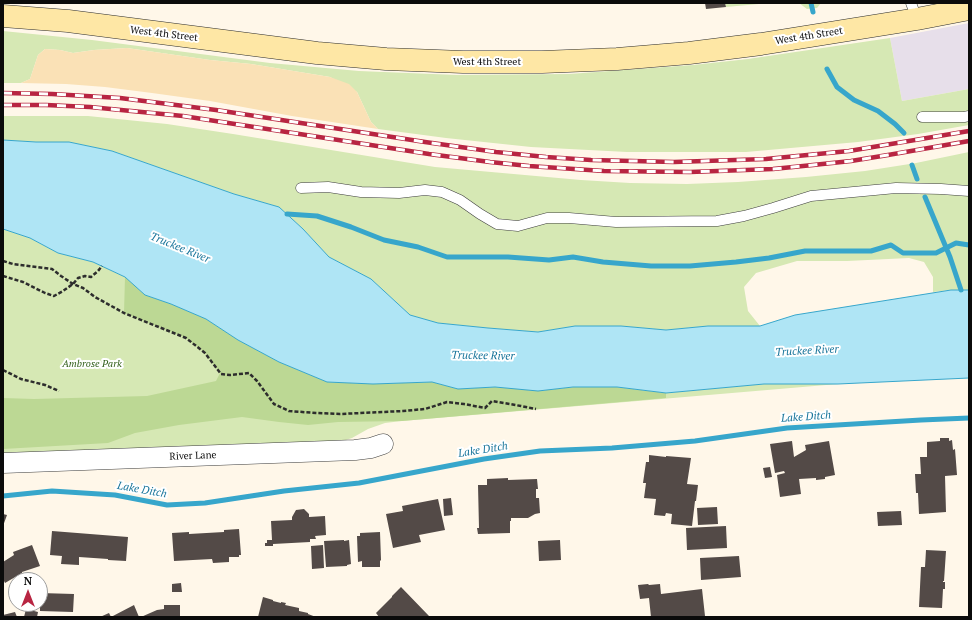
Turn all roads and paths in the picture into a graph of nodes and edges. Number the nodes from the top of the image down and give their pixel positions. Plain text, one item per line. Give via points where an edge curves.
1 (969, 9) edge
2 (914, 11) edge
3 (3, 16) edge
4 (969, 116) edge
5 (922, 117) dead end
6 (301, 188) dead end
7 (969, 191) edge
8 (3, 261) edge
9 (102, 266) dead end
10 (3, 276) edge
11 (73, 284) junction
12 (3, 370) edge
13 (59, 391) dead end
14 (536, 409) dead end
15 (383, 444) dead end
16 (3, 463) edge

1 - 2 main road, West 4th Street
2 - 3 main road, West 4th Street via 761,44 689,53 557,62 386,59 316,53 68,21
4 - 5 lane
6 - 7 lane via 328,187 384,193 425,190 442,192 460,200 497,224 518,226 547,218 616,222 717,221 744,216 811,196 896,188
8 - 11 path via 52,269
9 - 11 path via 91,277 78,278
10 - 11 path via 54,296
11 - 14 path via 124,312 186,338 205,354 220,374 249,373 274,404 289,411 340,414 403,411 425,409 447,402 485,408 492,401
12 - 13 path via 21,379
15 - 16 street, River Lane via 355,450

